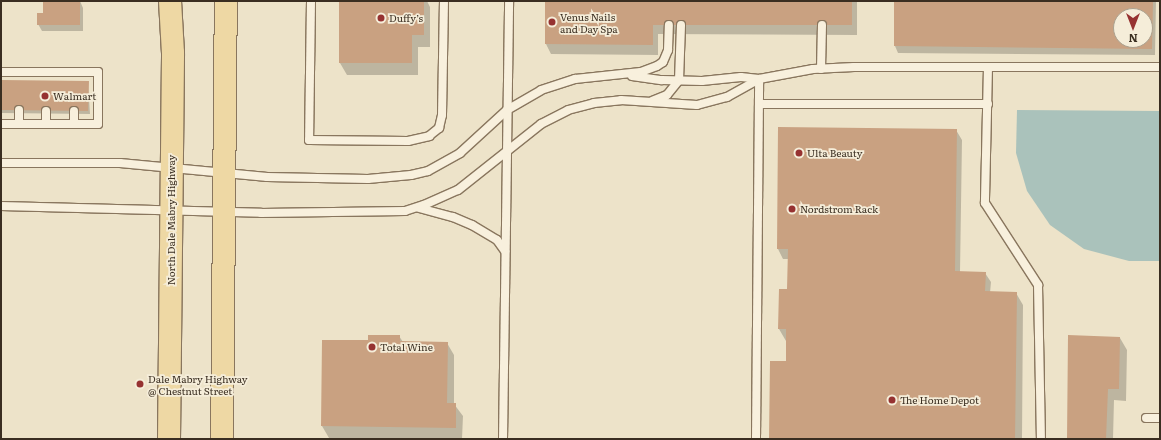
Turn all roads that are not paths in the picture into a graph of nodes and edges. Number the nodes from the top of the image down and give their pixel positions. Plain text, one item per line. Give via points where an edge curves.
1 (170, 1) edge
2 (226, 1) edge
3 (311, 1) edge
4 (444, 1) edge
5 (509, 1) edge
6 (669, 25) dead end
7 (681, 25) dead end
8 (822, 26) dead end
9 (988, 67) junction
10 (1160, 67) edge
11 (822, 69) junction
12 (1, 72) edge
13 (47, 72) junction
14 (75, 72) junction
15 (623, 75) junction
16 (759, 79) junction
17 (679, 80) junction
18 (46, 81) dead end
19 (74, 81) dead end
20 (649, 102) junction
21 (759, 104) junction
22 (988, 104) junction
23 (19, 110) dead end
24 (507, 110) junction
25 (46, 111) dead end
26 (74, 111) dead end
27 (1, 124) edge
28 (19, 124) junction
29 (46, 124) junction
30 (74, 124) junction
31 (506, 152) junction
32 (1, 163) edge
33 (171, 168) junction
34 (225, 173) junction
35 (1, 206) edge
36 (416, 208) junction
37 (171, 211) junction
38 (224, 212) junction
39 (505, 251) junction
40 (1146, 418) dead end
41 (1160, 418) edge
42 (169, 439) edge
43 (222, 439) edge
44 (503, 439) edge
45 (756, 439) edge
46 (1041, 439) edge

1 - 33 main road, North Dale Mabry Highway via 173,53
2 - 34 main road
3 - 4 lane via 308,140 408,141 428,136 439,128 442,115
5 - 24 lane
6 - 15 lane via 669,45 663,62 650,70
7 - 17 lane
8 - 11 lane
9 - 10 lane
9 - 11 lane
9 - 22 lane
11 - 16 lane
12 - 13 lane via 19,76
13 - 14 lane
13 - 18 lane
14 - 19 lane
14 - 30 lane via 98,72 98,124
15 - 17 lane
15 - 24 lane via 593,76 558,84
16 - 17 lane via 740,77
16 - 20 lane via 727,97 703,104
16 - 21 lane
17 - 20 lane via 667,95
20 - 31 lane via 594,103 568,110 541,124
21 - 22 lane
21 - 45 lane
22 - 46 lane via 985,203 1038,286
23 - 28 lane
24 - 31 lane
24 - 34 lane via 460,154 428,171 411,175 368,179 267,177
25 - 29 lane
26 - 30 lane
27 - 28 lane
28 - 29 lane
29 - 30 lane
31 - 36 lane via 458,190
31 - 39 lane
32 - 33 lane via 120,164
33 - 34 lane
33 - 37 main road, North Dale Mabry Highway
34 - 38 main road
35 - 37 lane
36 - 38 lane via 387,213
36 - 39 lane via 453,217 472,225 496,240
37 - 38 lane
37 - 42 main road, North Dale Mabry Highway
38 - 43 main road
39 - 44 lane
40 - 41 lane

